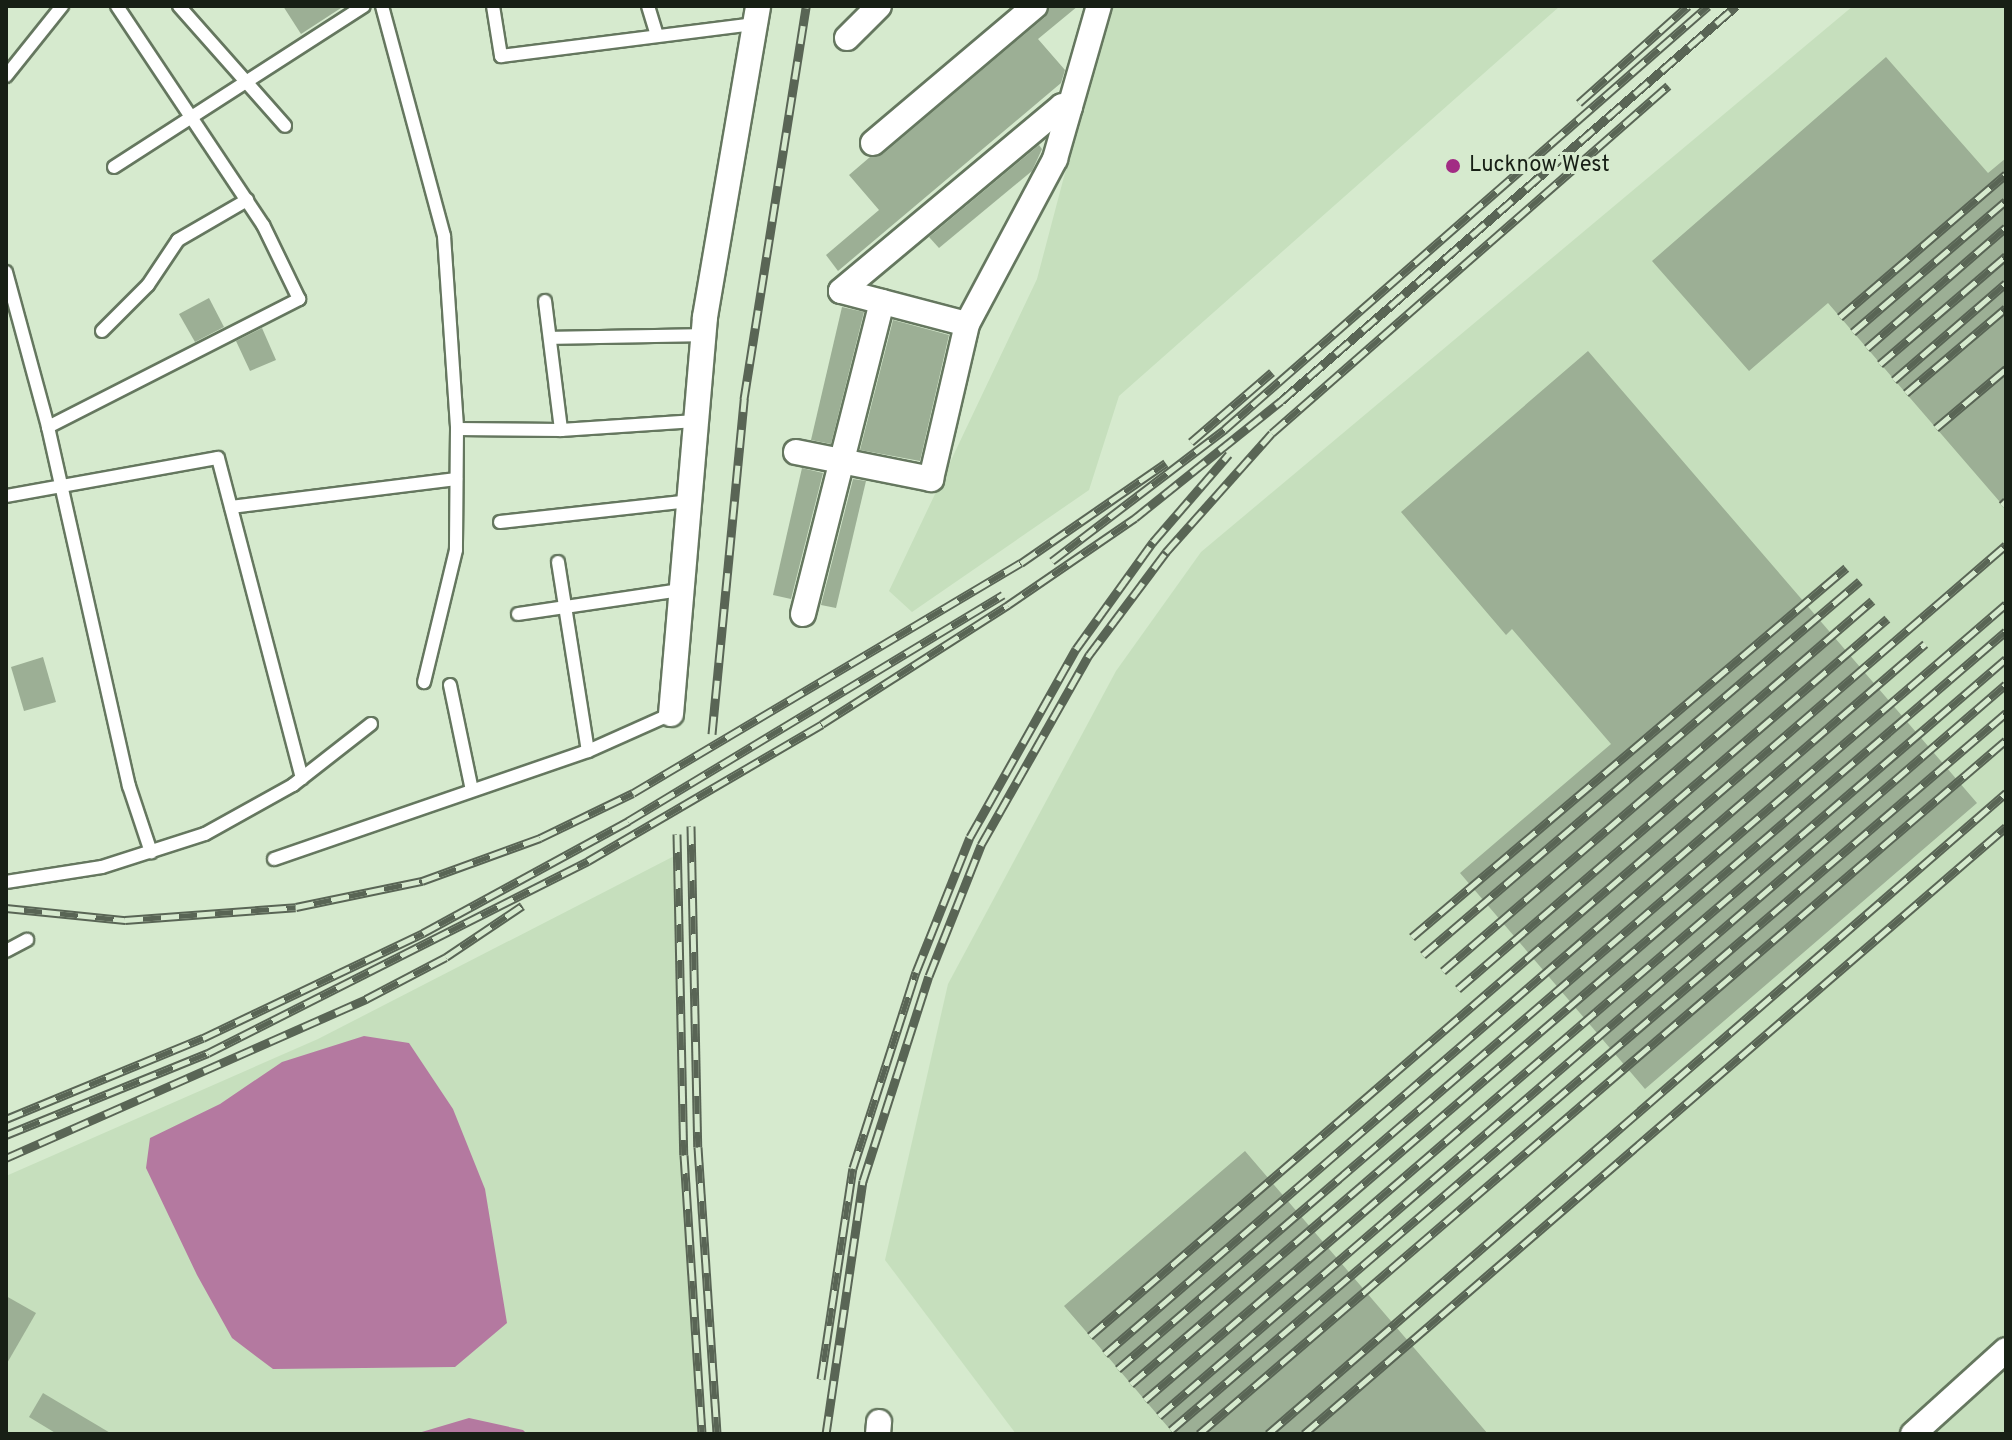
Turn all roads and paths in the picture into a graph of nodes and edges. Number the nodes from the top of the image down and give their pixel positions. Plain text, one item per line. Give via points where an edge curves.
1 (62, 6) edge
2 (117, 6) edge
3 (179, 6) edge
4 (364, 6) edge
5 (382, 6) edge
6 (493, 6) edge
7 (648, 6) edge
8 (879, 6) edge
9 (1035, 6) edge
10 (1099, 6) edge
11 (756, 15) edge
12 (657, 36) junction
13 (847, 38) dead end
14 (6, 76) edge
15 (247, 83) junction
16 (1070, 107) junction
17 (194, 114) junction
18 (285, 126) dead end
19 (873, 143) dead end
20 (114, 167) dead end
21 (247, 200) junction
22 (6, 272) edge
23 (545, 301) dead end
24 (882, 302) junction
25 (967, 324) junction
26 (102, 331) dead end
27 (704, 335) junction
28 (550, 338) junction
29 (696, 421) junction
30 (48, 427) junction
31 (457, 429) junction
32 (561, 430) junction
33 (796, 452) dead end
34 (842, 461) junction
35 (456, 479) junction
36 (61, 485) junction
37 (6, 496) edge
38 (689, 501) junction
39 (231, 507) junction
40 (500, 522) dead end
41 (558, 562) dead end
42 (681, 590) junction
43 (565, 607) junction
44 (518, 614) dead end
45 (803, 614) dead end
46 (424, 682) dead end
47 (450, 685) dead end
48 (671, 714) joint
49 (371, 724) dead end
50 (588, 751) junction
51 (302, 778) junction
52 (472, 790) junction
53 (151, 852) junction
54 (274, 859) dead end
55 (6, 882) edge
56 (27, 940) dead end
57 (6, 951) edge
58 (2006, 1350) edge
59 (1913, 1434) edge

1 - 14 lane
2 - 17 lane
3 - 15 lane
4 - 15 lane
5 - 31 lane via 444,236
6 - 12 lane via 501,56
7 - 12 lane
8 - 13 street
9 - 19 street
10 - 16 street
11 - 12 lane
11 - 27 street
15 - 17 lane
15 - 18 lane
16 - 24 street via 1062,106 841,291
16 - 25 street via 1055,159
17 - 20 lane
17 - 21 lane
21 - 26 lane via 178,240 148,285
21 - 30 lane via 299,299
22 - 30 lane
23 - 28 lane
24 - 25 street
24 - 34 street
25 - 34 street via 931,479
27 - 28 lane
27 - 29 street
28 - 32 lane
29 - 32 lane
29 - 38 street
30 - 36 lane
31 - 32 lane
31 - 35 lane
33 - 34 street
34 - 45 street
35 - 39 lane
35 - 46 lane via 456,550
36 - 37 lane
36 - 39 lane via 218,458
36 - 53 lane via 129,786
38 - 40 lane
38 - 42 street
39 - 51 lane
41 - 43 lane
42 - 43 lane
42 - 48 street
43 - 44 lane
43 - 50 lane
47 - 52 lane
48 - 50 lane
49 - 51 lane
50 - 52 lane
51 - 53 lane via 205,834
52 - 54 lane
53 - 55 lane via 102,867
56 - 57 lane
58 - 59 street

